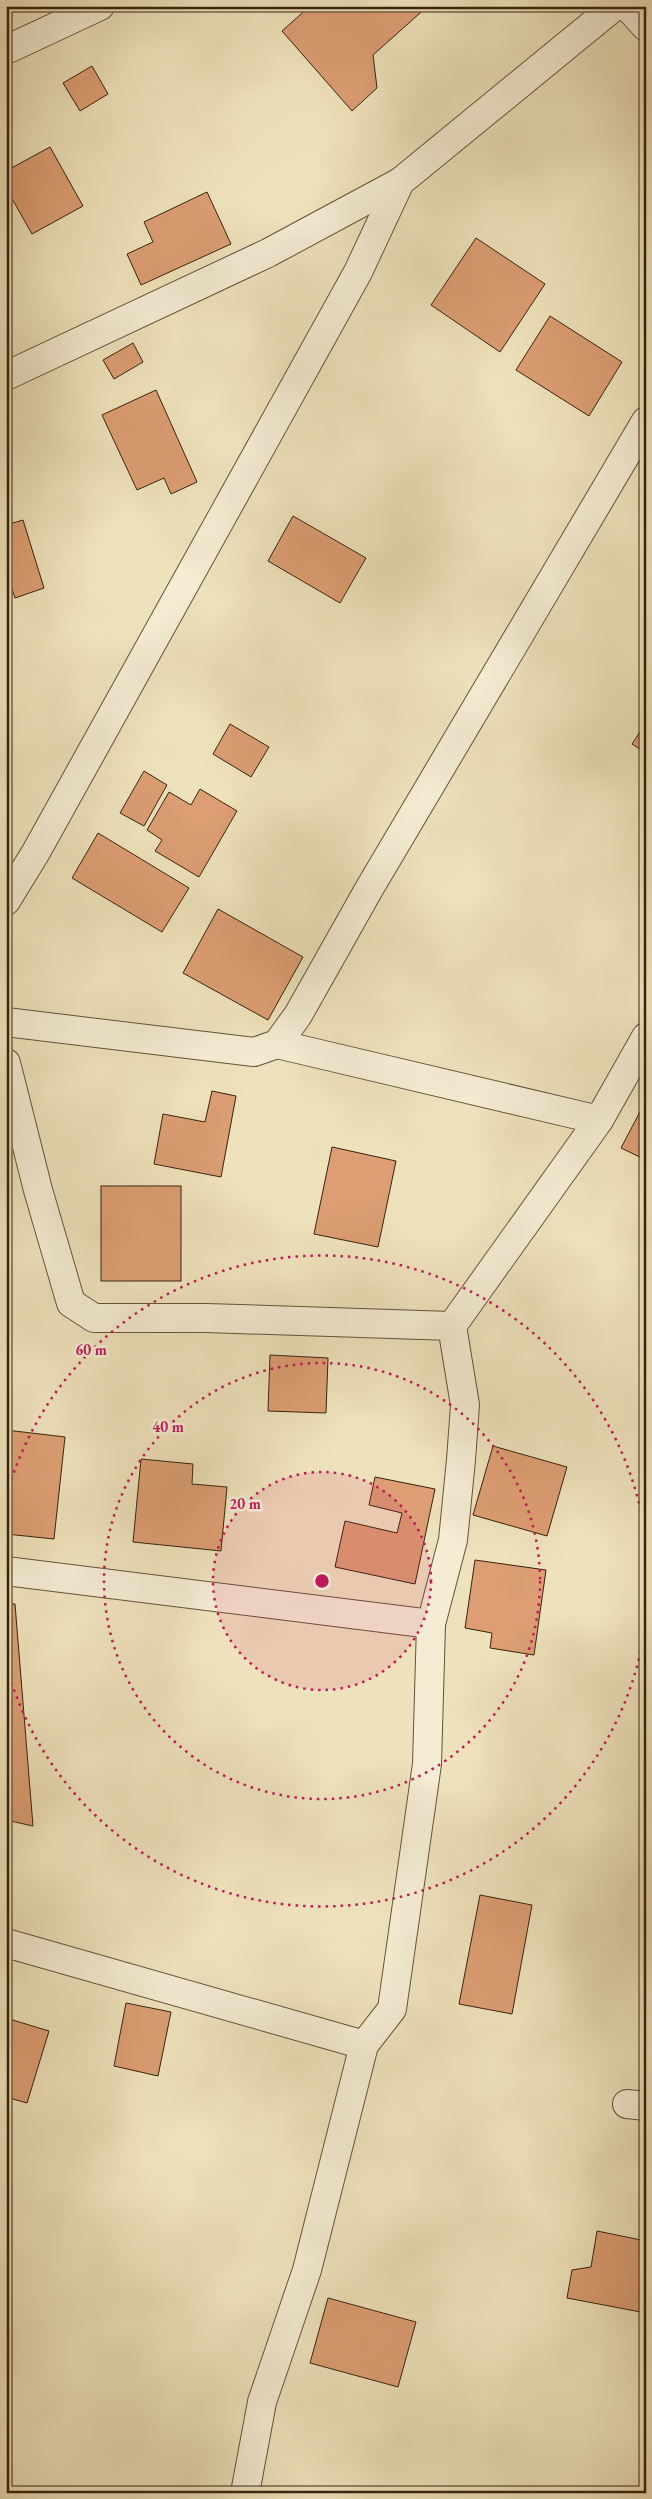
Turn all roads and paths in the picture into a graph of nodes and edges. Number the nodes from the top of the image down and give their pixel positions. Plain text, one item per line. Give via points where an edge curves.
1 (100, 6) edge
2 (615, 6) edge
3 (627, 6) edge
4 (646, 27) edge
5 (6, 50) edge
6 (400, 182) junction
7 (6, 376) edge
8 (646, 421) edge
9 (6, 901) edge
10 (6, 1022) edge
11 (646, 1037) edge
12 (277, 1044) junction
13 (6, 1063) edge
14 (599, 1120) junction
15 (452, 1326) junction
16 (6, 1571) edge
17 (431, 1624) junction
18 (6, 1943) edge
19 (364, 2045) junction
20 (245, 2493) edge

1 - 5 street
2 - 6 street
3 - 4 street
6 - 7 street via 268,253
6 - 9 street via 358,272
8 - 12 street via 318,981
10 - 12 street via 254,1052
11 - 14 street
12 - 14 street
13 - 15 street via 71,1303 94,1318 206,1318
14 - 15 street
15 - 17 street via 465,1405 462,1460 453,1540
16 - 17 street
17 - 19 street via 427,1764 392,2009
18 - 19 street
19 - 20 street via 306,2270 262,2402

